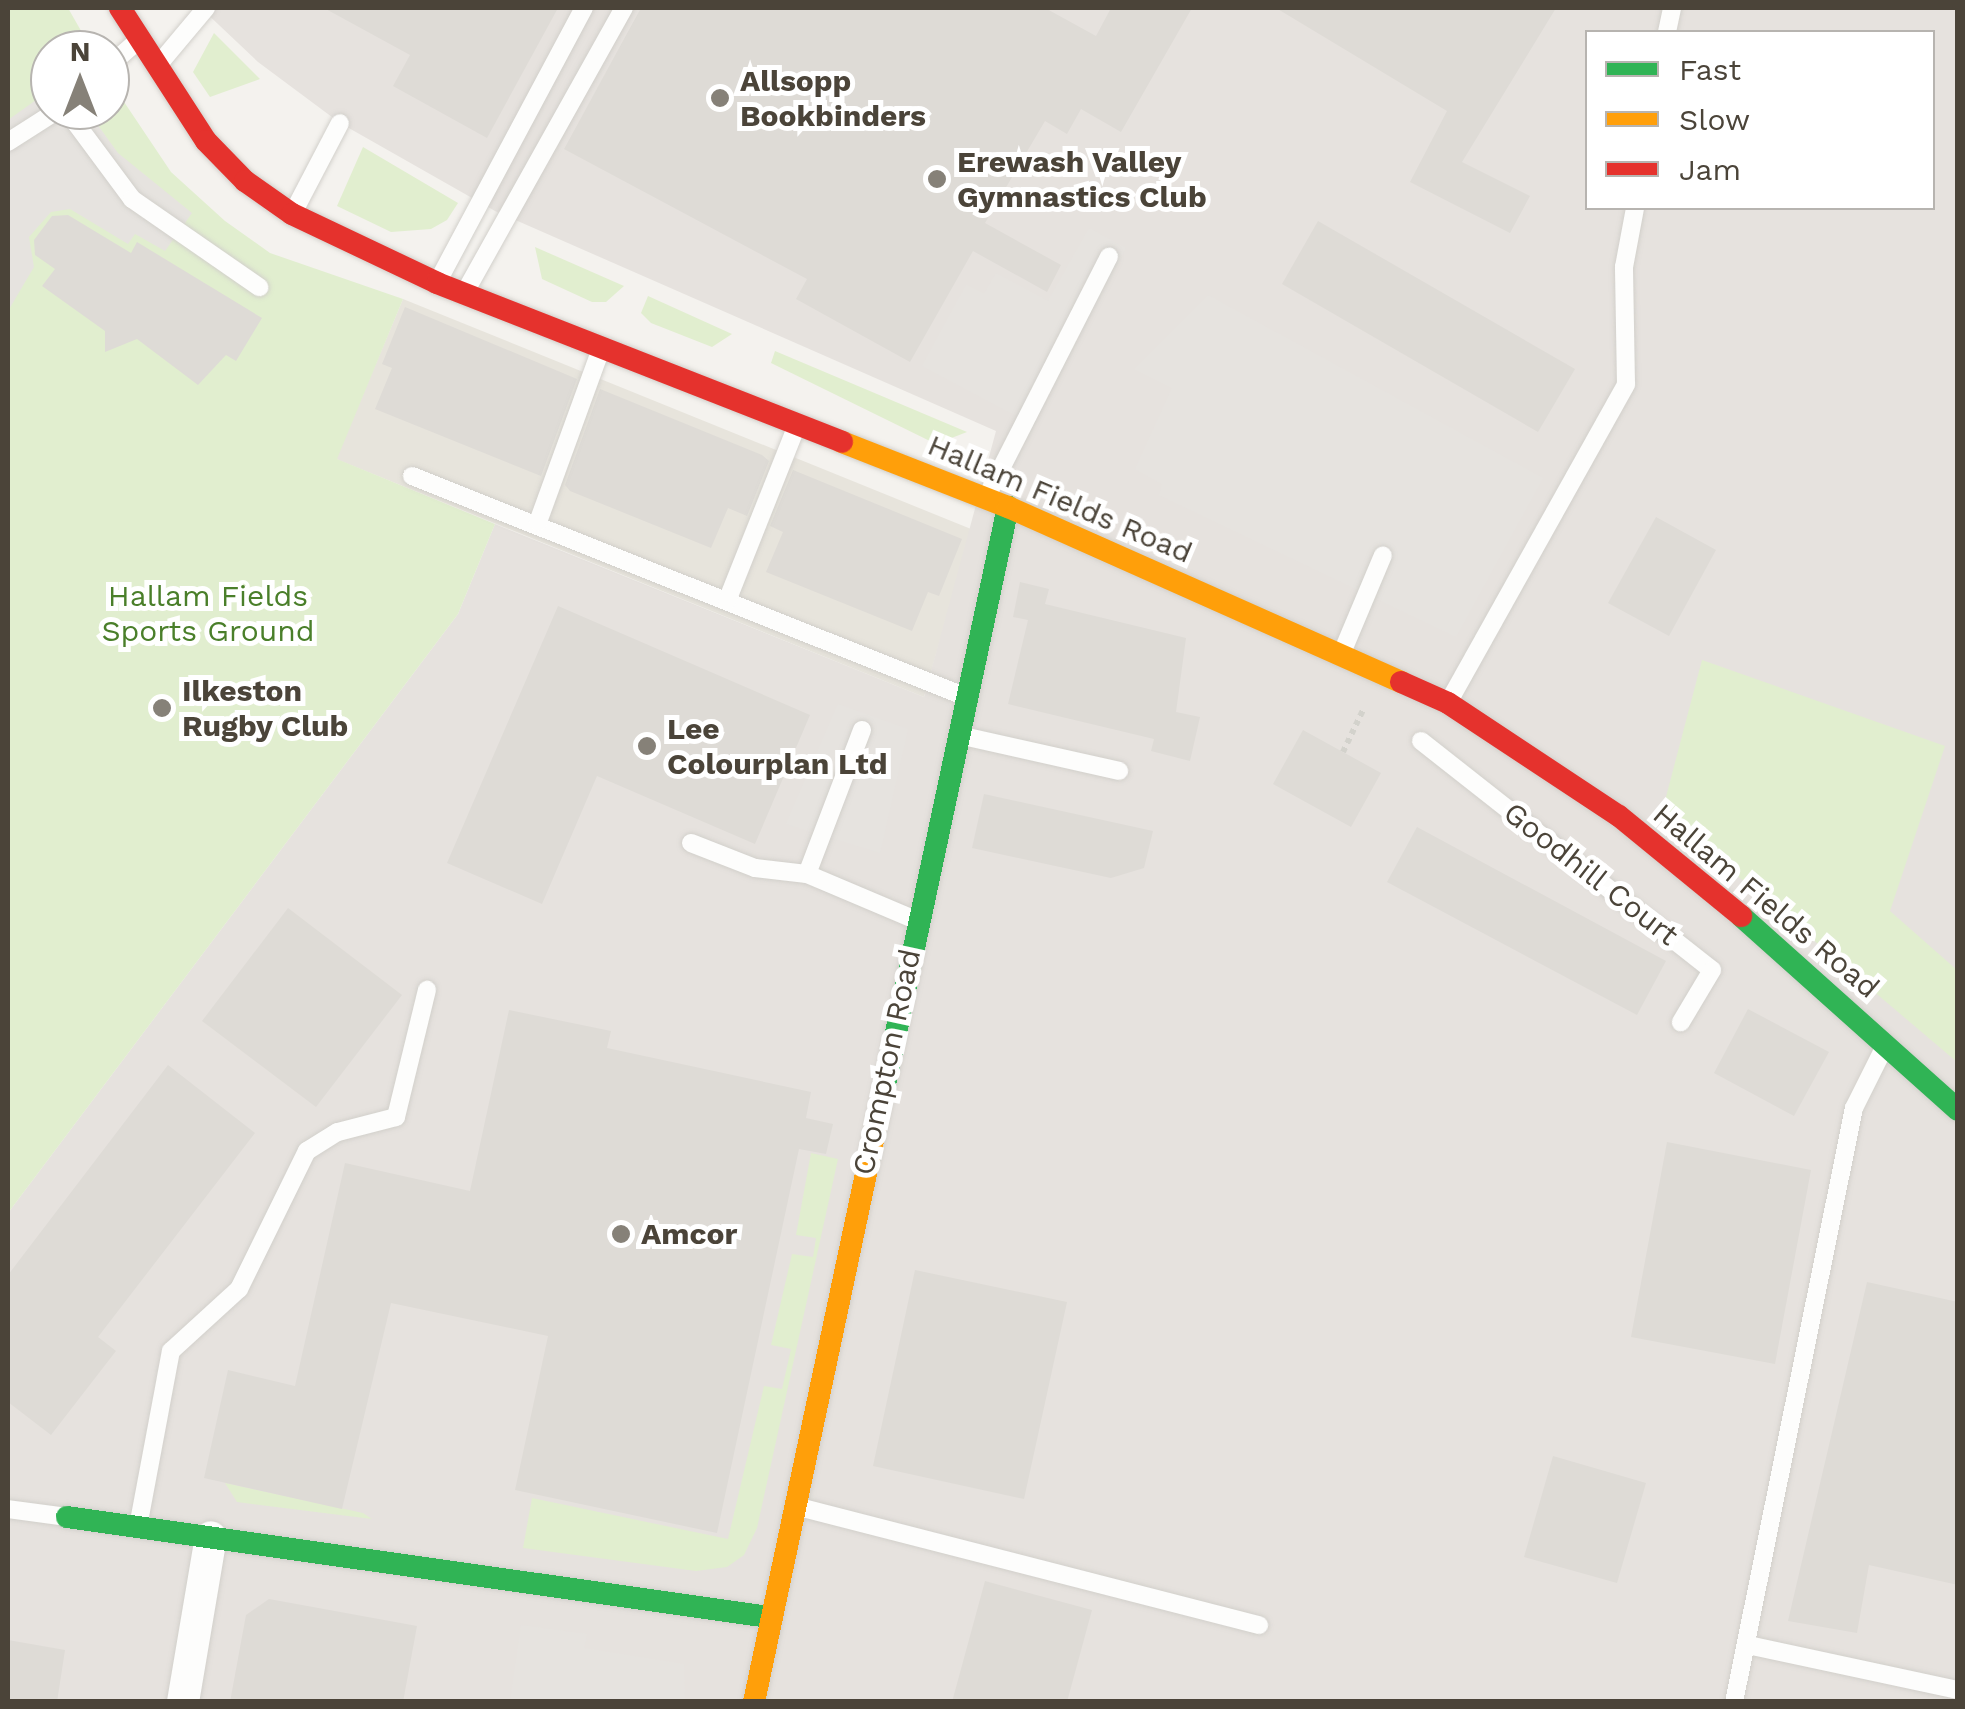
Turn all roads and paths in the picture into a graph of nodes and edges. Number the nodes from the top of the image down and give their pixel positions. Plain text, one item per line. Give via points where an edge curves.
1 (120, 8) edge
2 (206, 8) edge
3 (584, 8) edge
4 (624, 8) edge
5 (139, 40) junction
6 (130, 48) edge
7 (156, 68) junction
8 (340, 123) dead end
9 (30, 129) edge
10 (78, 130) edge
11 (8, 142) edge
12 (1635, 210) edge
13 (292, 214) junction
14 (1108, 257) dead end
15 (436, 283) junction
16 (259, 287) dead end
17 (464, 294) junction
18 (602, 346) junction
19 (799, 420) junction
20 (412, 476) dead end
21 (986, 498) junction
22 (1008, 507) junction
23 (538, 522) junction
24 (1383, 555) dead end
25 (727, 600) junction
26 (1340, 656) junction
27 (964, 696) junction
28 (1448, 703) junction
29 (862, 730) dead end
30 (956, 734) junction
31 (1421, 741) dead end
32 (1118, 772) dead end
33 (691, 843) dead end
34 (807, 874) junction
35 (916, 920) junction
36 (427, 990) dead end
37 (1681, 1022) dead end
38 (1886, 1043) junction
39 (1958, 1110) edge
40 (794, 1506) junction
41 (8, 1509) edge
42 (67, 1517) joint
43 (138, 1527) junction
44 (211, 1538) junction
45 (769, 1617) junction
46 (1259, 1625) dead end
47 (1748, 1645) junction
48 (1958, 1690) edge
49 (183, 1702) edge
50 (754, 1702) edge
51 (1734, 1702) edge

1 - 5 street, Hallam Fields Road
2 - 7 lane
3 - 15 lane
4 - 17 lane
5 - 6 lane
5 - 7 street, Hallam Fields Road
7 - 13 street, Hallam Fields Road via 227,166
8 - 13 lane
9 - 11 lane
10 - 16 lane via 132,199
12 - 28 lane via 1624,267 1626,384
13 - 15 street, Hallam Fields Road
14 - 21 lane
15 - 17 street, Hallam Fields Road
17 - 18 street, Hallam Fields Road
18 - 19 street, Hallam Fields Road
18 - 23 lane
19 - 21 street, Hallam Fields Road
19 - 25 lane
20 - 23 lane
21 - 22 street, Hallam Fields Road
22 - 26 street, Hallam Fields Road
22 - 27 street, Crompton Road
23 - 25 lane
24 - 26 lane
25 - 27 lane
26 - 28 street, Hallam Fields Road
27 - 30 street, Crompton Road
28 - 38 street, Hallam Fields Road via 1619,816
29 - 34 lane
30 - 32 lane
30 - 35 street, Crompton Road
31 - 37 lane, Goodhill Court via 1712,970
33 - 34 lane via 754,868
34 - 35 lane
35 - 40 street, Crompton Road
36 - 43 lane via 396,1117 338,1132 307,1150 239,1289 171,1351
38 - 39 street, Hallam Fields Road
38 - 47 lane via 1854,1108
40 - 45 street, Crompton Road
40 - 46 lane
41 - 42 lane
42 - 43 street
43 - 44 street
44 - 45 street
44 - 49 street
45 - 50 street, Crompton Road
47 - 48 lane
47 - 51 lane

